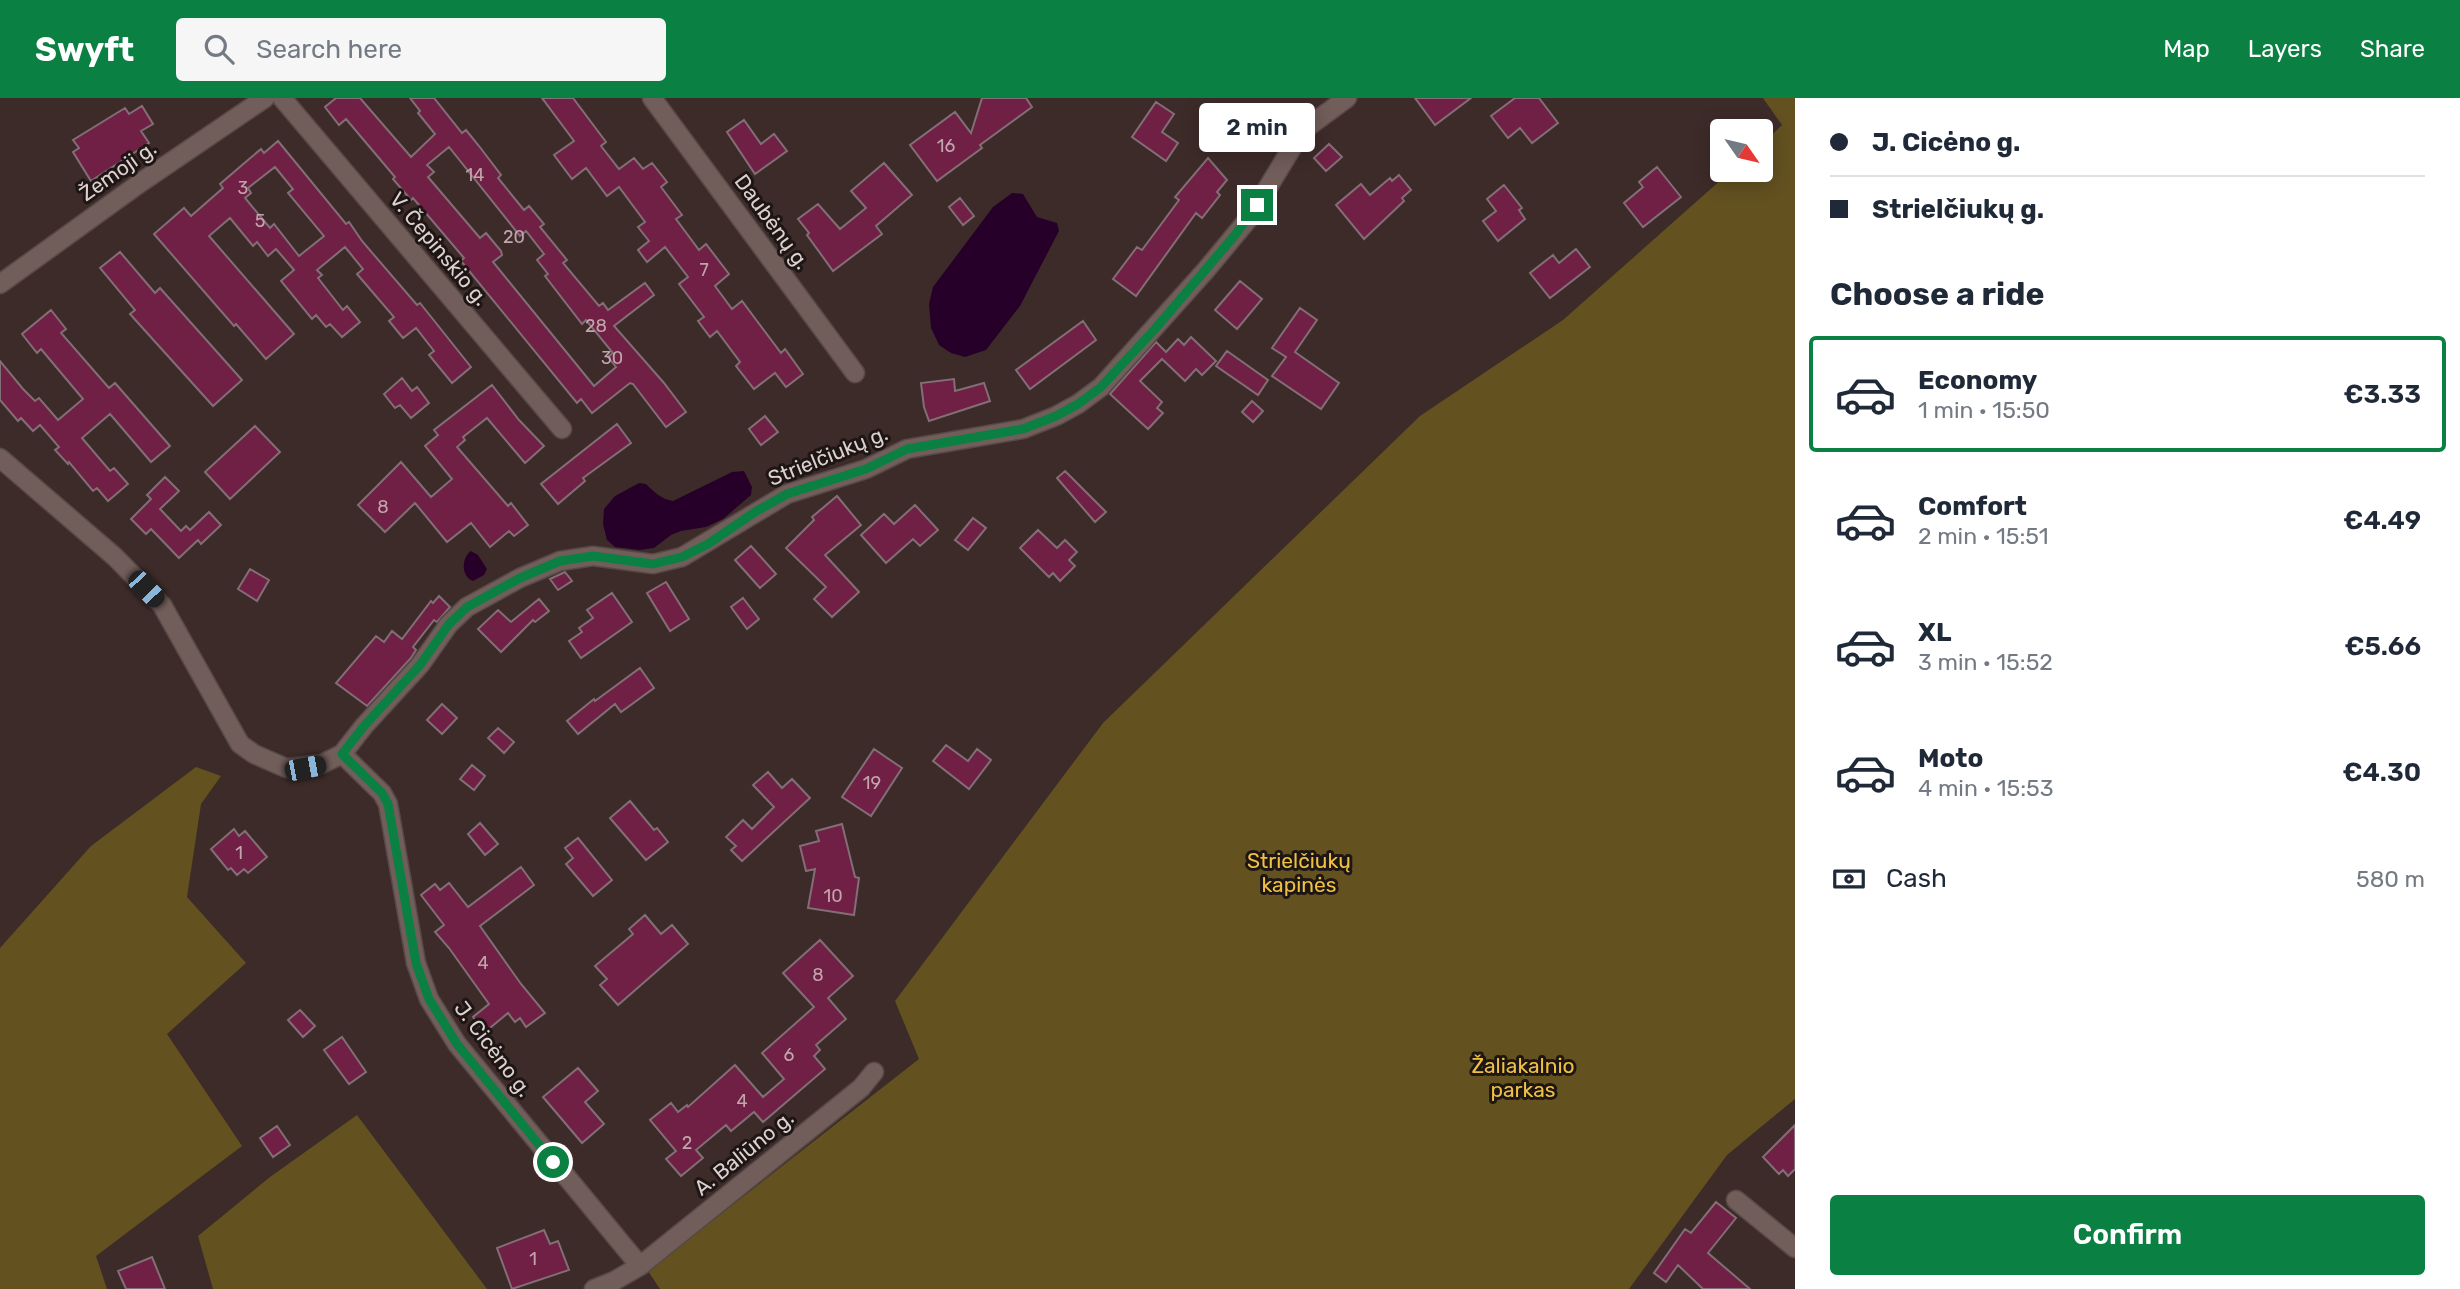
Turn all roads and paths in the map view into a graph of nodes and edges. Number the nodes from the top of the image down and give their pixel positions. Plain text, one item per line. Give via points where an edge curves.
1 (265, 98) edge
2 (282, 98) edge
3 (652, 98) edge
4 (1347, 98) edge
5 (0, 284) edge
6 (855, 373) dead end
7 (562, 429) dead end
8 (0, 458) edge
9 (342, 754) junction
10 (874, 1072) dead end
11 (1736, 1200) dead end
12 (1795, 1248) edge
13 (640, 1266) junction
14 (594, 1289) edge

1 - 5 street, Žemoji g.
2 - 7 street, V. Čepinskio g.
3 - 6 street, Daubėnų g.
4 - 9 street, Strielčiukų g. via 1308,126 1250,217 1101,387 1078,404 1023,429 907,449 866,469 787,494 682,557 653,564 593,556 560,561 520,578 467,607 449,624 420,665
8 - 9 street via 115,557 162,605 240,744 286,768 322,764
9 - 13 street, J. Cicėno g. via 388,804 416,963 441,1020
10 - 13 street, A. Baliūno g. via 861,1088
11 - 12 street
13 - 14 street, A. Baliūno g.

